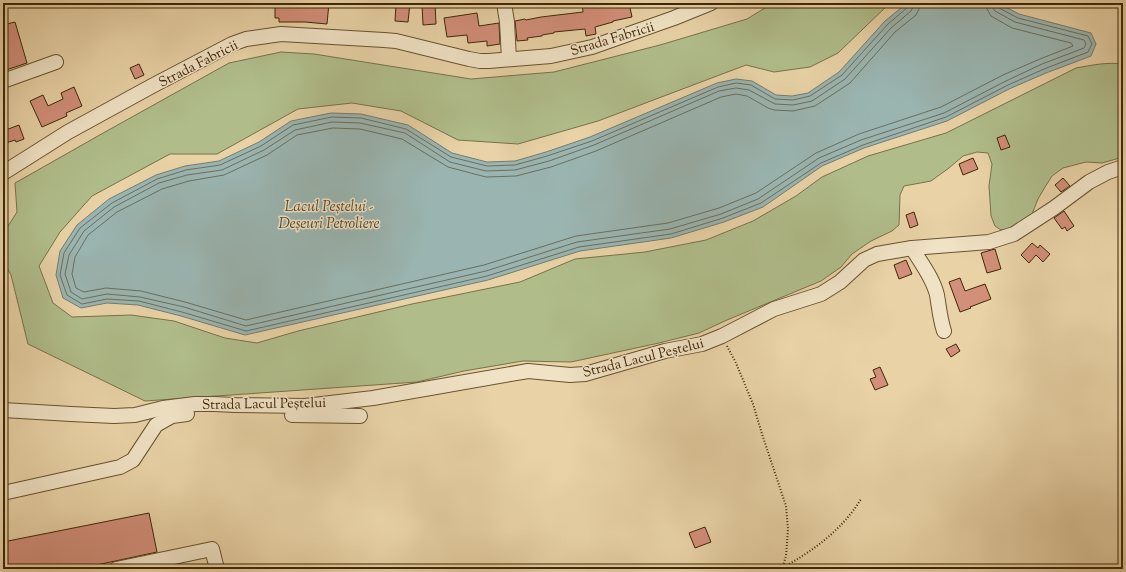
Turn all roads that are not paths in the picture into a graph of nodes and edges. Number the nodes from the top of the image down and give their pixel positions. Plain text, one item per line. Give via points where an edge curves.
1 (504, 3) edge
2 (711, 3) edge
3 (509, 59) junction
4 (56, 62) dead end
5 (3, 81) edge
6 (1123, 167) edge
7 (3, 173) edge
8 (912, 248) junction
9 (944, 331) dead end
10 (3, 410) edge
11 (360, 416) dead end
12 (3, 493) edge
13 (116, 569) edge
14 (216, 569) edge

1 - 3 street
2 - 3 street, Strada Fabricii via 592,47 551,56
3 - 7 street, Strada Fabricii via 480,61 384,40 281,34 246,39 232,44 68,132
4 - 5 street
6 - 8 street, Strada Lacul Peștelui via 1090,182 1014,234 989,242
8 - 9 street via 936,294
8 - 10 street, Strada Lacul Peștelui via 877,254 864,260 840,282 821,294 774,308 702,344 658,353 585,374 528,371 373,398 305,406 195,404 135,415 114,416
11 - 12 street via 191,413 172,416 156,425 133,460 120,467
13 - 14 street via 212,549

